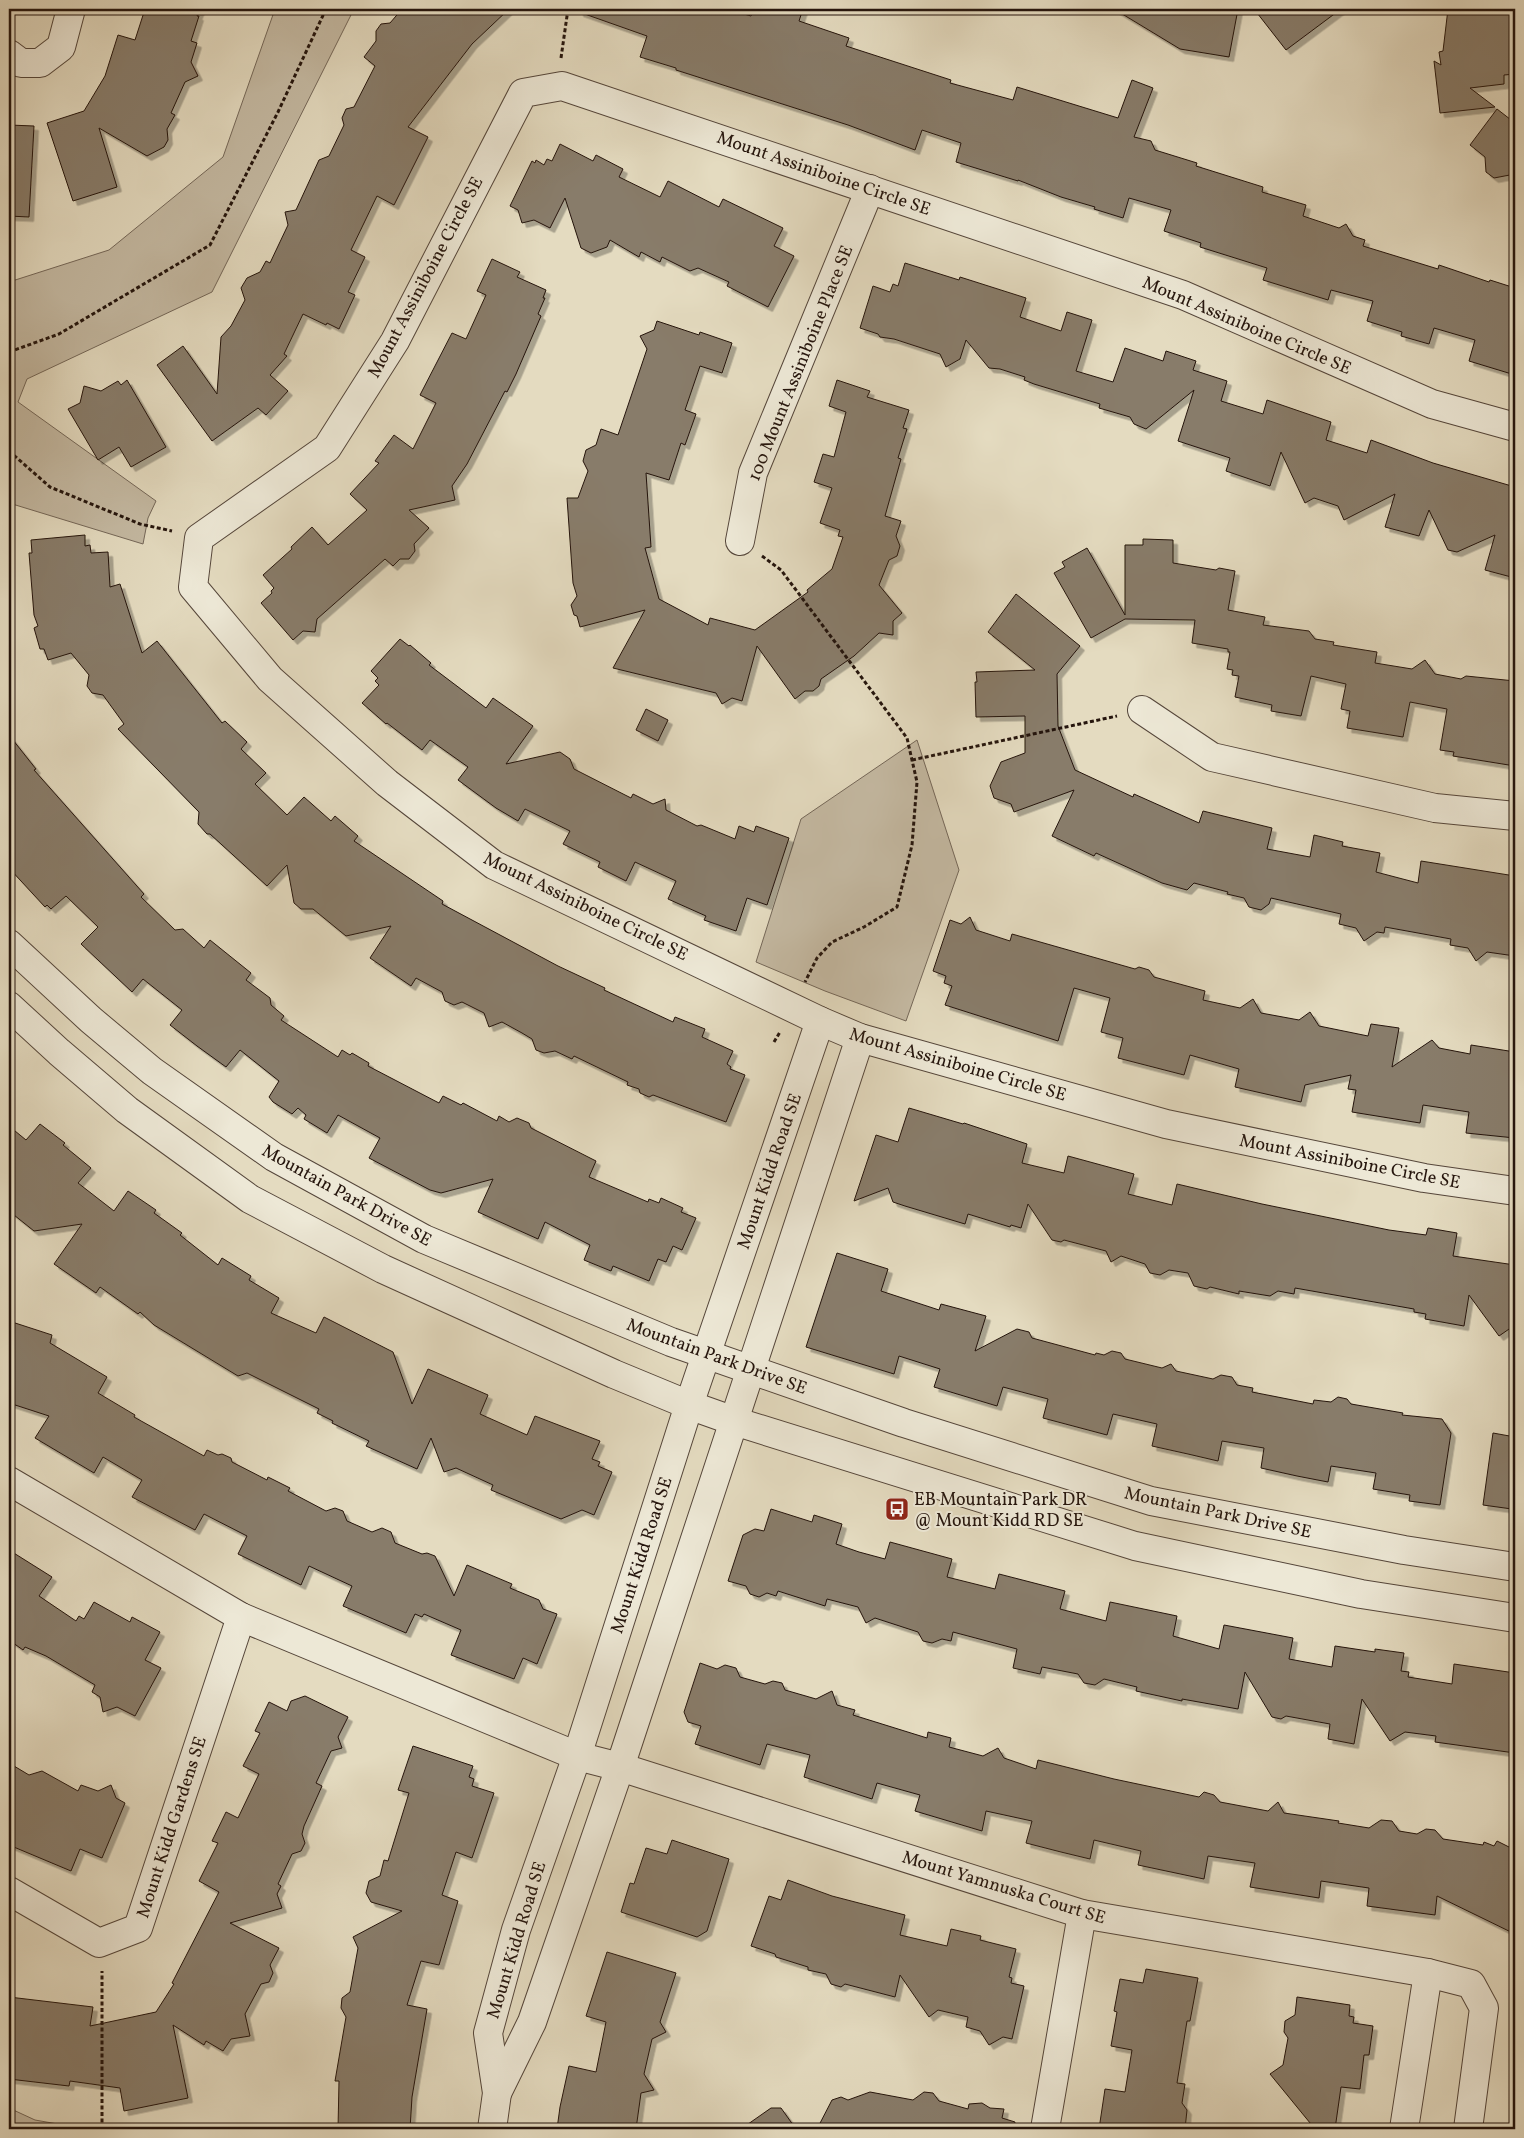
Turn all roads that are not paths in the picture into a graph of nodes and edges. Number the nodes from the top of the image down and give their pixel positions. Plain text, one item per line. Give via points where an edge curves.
1 (71, 9) edge
2 (9, 54) edge
3 (870, 189) junction
4 (1515, 427) edge
5 (740, 541) road end
6 (1142, 710) road end
7 (1515, 816) edge
8 (9, 944) edge
9 (9, 1006) edge
10 (820, 1021) junction
11 (860, 1038) junction
12 (1515, 1191) edge
13 (706, 1354) junction
14 (752, 1370) junction
15 (689, 1405) junction
16 (734, 1421) junction
17 (9, 1481) edge
18 (1515, 1567) edge
19 (241, 1617) junction
20 (1515, 1618) edge
21 (577, 1756) junction
22 (620, 1766) junction
23 (9, 1891) edge
24 (1082, 1914) junction
25 (1428, 1974) junction
26 (497, 2093) junction
27 (492, 2129) edge
28 (1045, 2129) edge
29 (1404, 2129) edge
30 (1468, 2129) edge

1 - 2 street via 61,47 40,63 21,63
3 - 4 street, Mount Assiniboine Circle SE via 1183,295 1432,404
3 - 5 street, 100 Mount Assiniboine Place SE via 753,473
3 - 10 street, Mount Assiniboine Circle SE via 562,86 523,92 395,341 327,448 199,538 193,587 270,679 387,784 494,865
6 - 7 street via 1212,757 1435,808
8 - 13 street, Mountain Park Drive SE via 152,1071 274,1157 424,1239
9 - 15 street via 127,1110 250,1199 383,1269
10 - 11 street, Mount Assiniboine Circle SE
10 - 13 street, Mount Kidd Road SE
11 - 12 street, Mount Assiniboine Circle SE via 1166,1124 1424,1178
11 - 14 street, Mount Kidd Road SE
13 - 14 street, Mountain Park Drive SE
13 - 15 street, Mount Kidd Road SE
14 - 16 street, Mount Kidd Road SE
14 - 18 street, Mountain Park Drive SE via 904,1423 1151,1501 1404,1550
15 - 16 street
15 - 21 street, Mount Kidd Road SE
16 - 20 street via 1135,1546 1361,1594
16 - 22 street, Mount Kidd Road SE
17 - 19 street
19 - 21 street
19 - 23 street, Mount Kidd Gardens SE via 138,1928 99,1943
21 - 22 street, Mount Yamnuska Court SE
21 - 26 street, Mount Kidd Road SE via 516,1930 488,2033
22 - 24 street, Mount Yamnuska Court SE
22 - 26 street, Mount Kidd Road SE via 532,2022
24 - 25 street, Mount Yamnuska Court SE
24 - 28 street
25 - 29 street
25 - 30 street, Mount Yamnuska Court SE via 1471,1984 1484,2008
26 - 27 street, Mount Kidd Road SE

